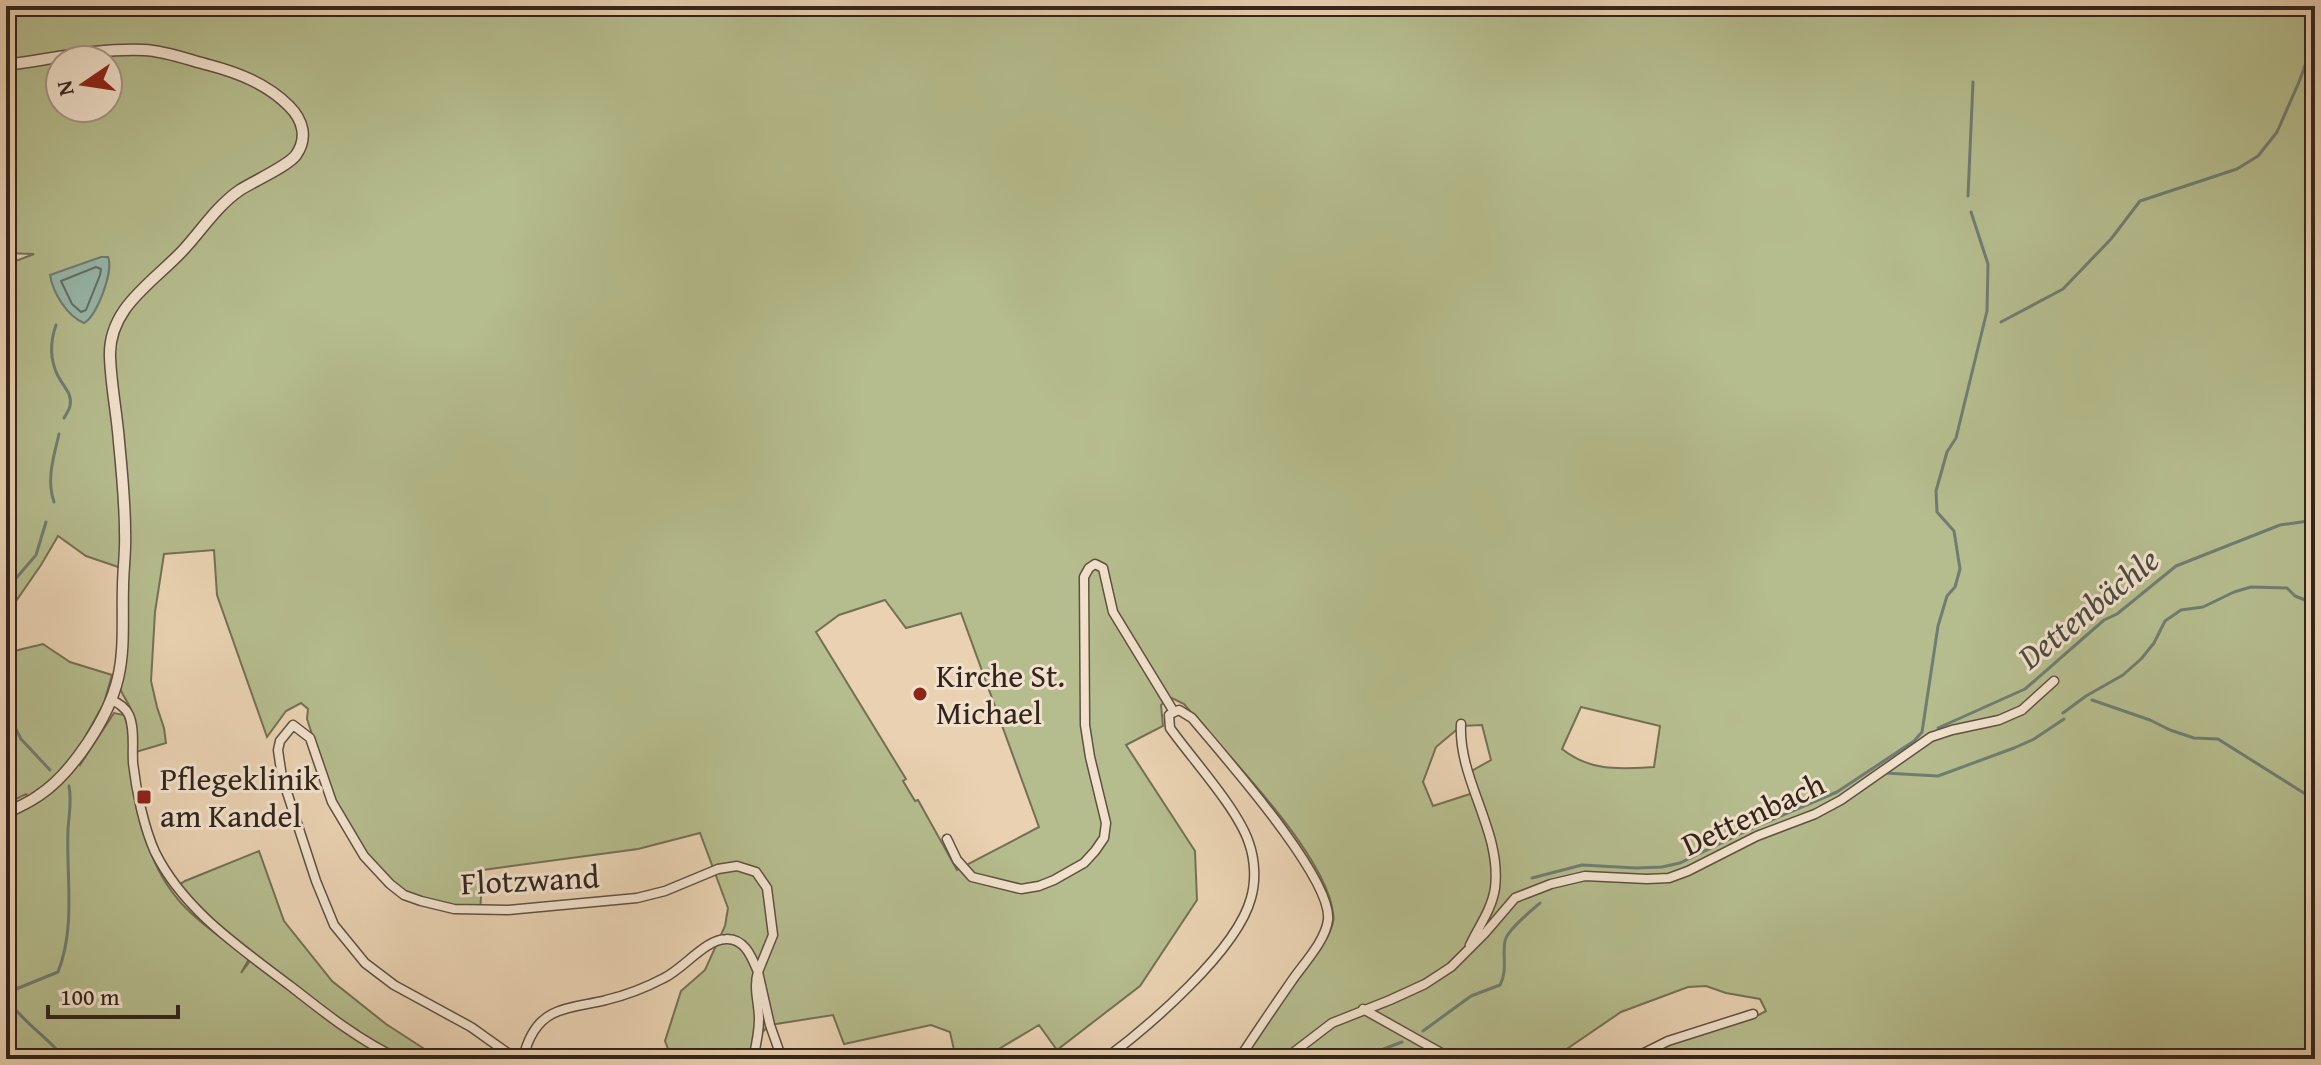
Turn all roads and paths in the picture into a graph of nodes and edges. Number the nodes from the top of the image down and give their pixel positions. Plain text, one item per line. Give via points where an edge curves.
1 (6, 65) edge
2 (2054, 681) dead end
3 (111, 700) junction
4 (1174, 712) junction
5 (1461, 724) dead end
6 (6, 813) edge
7 (947, 839) dead end
8 (1467, 953) junction
9 (758, 972) junction
10 (1363, 1009) junction
11 (1753, 1014) dead end
12 (399, 1059) edge
13 (516, 1059) edge
14 (523, 1059) edge
15 (753, 1059) edge
16 (782, 1059) edge
17 (1105, 1059) edge
18 (1239, 1059) edge
19 (1285, 1059) edge
20 (1452, 1059) edge
21 (1632, 1059) edge

1 - 3 street via 147,50 258,82 281,98 303,126 295,158 238,192 209,218 128,303 112,333 126,535 122,644
2 - 8 street, Dettenbach via 2022,710 1931,737 1841,800 1688,871 1658,879 1585,876 1515,898
3 - 6 street via 76,761 38,796
3 - 12 street via 131,720 147,827 176,887 264,967 358,1037
4 - 7 street via 1113,612 1103,568 1095,564 1084,577 1085,725 1106,823 1104,838 1084,863 1054,880 1021,889 972,877
4 - 17 street via 1169,715 1170,728 1249,841 1251,898 1231,938 1198,976 1147,1027
4 - 18 street via 1192,718 1281,827 1328,909 1317,945
5 - 8 street, Dettenbach via 1468,773 1489,835 1495,887
8 - 10 street, Dettenbach via 1425,984
9 - 13 street, Flotzwand via 773,935 767,888 756,872 737,866 637,898 508,910 454,909 404,895 364,856 332,802 310,738 293,725 278,750 282,777 334,925 365,963 394,985 471,1027
9 - 14 street via 747,948 727,938 716,941 637,992 551,1015 534,1029
9 - 15 street
9 - 16 street
10 - 19 street, Dettenbach via 1332,1023
10 - 20 street
11 - 21 street via 1668,1041

